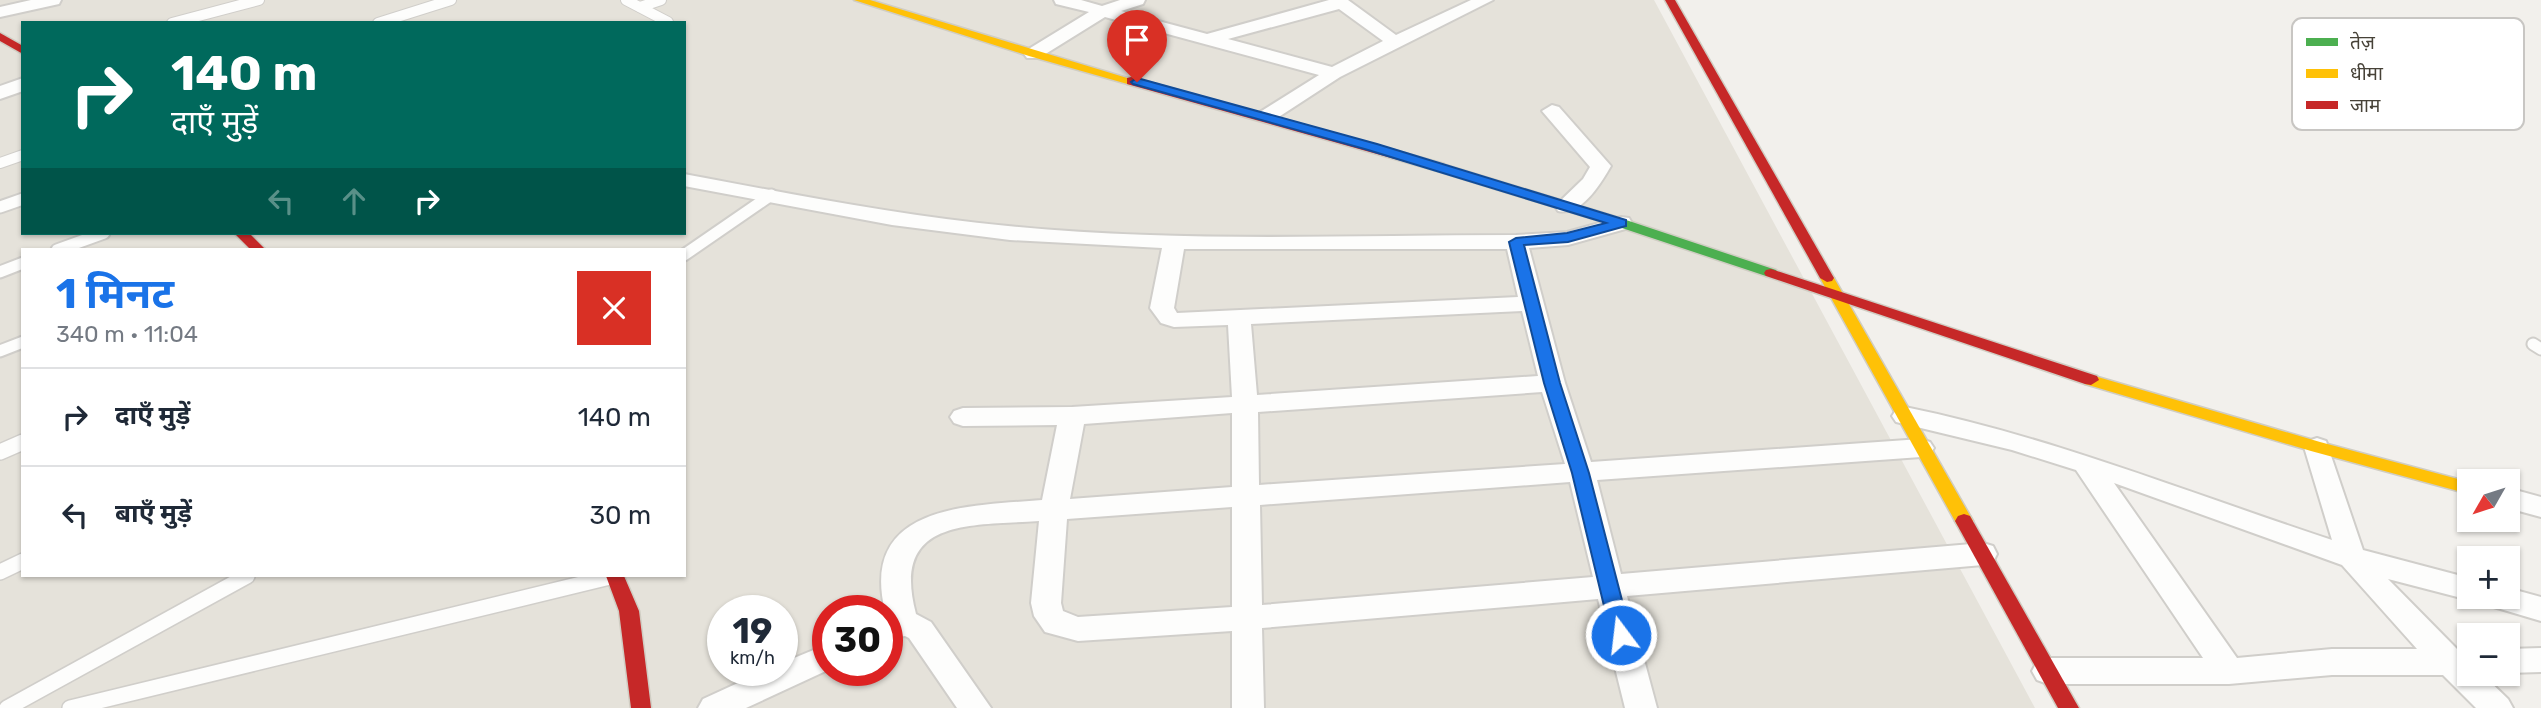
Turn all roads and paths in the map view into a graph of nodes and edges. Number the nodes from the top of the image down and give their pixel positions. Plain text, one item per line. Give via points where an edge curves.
1 (4, 0) edge
2 (53, 0) edge
3 (259, 0) edge
4 (451, 0) edge
5 (626, 0) edge
6 (661, 0) edge
7 (859, 0) edge
8 (1062, 0) edge
9 (1137, 0) edge
10 (1443, 0) edge
11 (1485, 0) edge
12 (1670, 0) edge
13 (1339, 2) edge
14 (0, 5) edge
15 (640, 7) junction
16 (1103, 11) junction
17 (1462, 11) junction
18 (0, 12) edge
19 (180, 21) edge
20 (385, 21) edge
21 (665, 21) edge
22 (0, 36) edge
23 (1210, 39) junction
24 (1395, 43) junction
25 (21, 50) edge
26 (1033, 54) junction
27 (1334, 74) junction
28 (21, 85) edge
29 (0, 93) edge
30 (1552, 111) dead end
31 (1267, 116) junction
32 (21, 156) edge
33 (0, 163) edge
34 (686, 180) edge
35 (771, 195) junction
36 (21, 200) edge
37 (1566, 206) junction
38 (0, 207) edge
39 (1621, 223) junction
40 (98, 235) edge
41 (1174, 242) junction
42 (1516, 242) junction
43 (63, 248) edge
44 (686, 254) edge
45 (21, 264) edge
46 (0, 272) edge
47 (1836, 295) junction
48 (1533, 303) junction
49 (1239, 318) junction
50 (21, 343) edge
51 (0, 351) edge
52 (1552, 383) junction
53 (1245, 402) junction
54 (1072, 416) junction
55 (1905, 416) junction
56 (963, 417) dead end
57 (21, 443) edge
58 (2317, 447) junction
59 (1921, 448) junction
60 (0, 452) edge
61 (2085, 464) junction
62 (1581, 473) junction
63 (2457, 485) edge
64 (1245, 497) junction
65 (2520, 502) edge
66 (2541, 508) edge
67 (1054, 509) junction
68 (1983, 554) junction
69 (2351, 556) junction
70 (21, 562) edge
71 (0, 572) edge
72 (245, 577) edge
73 (610, 577) edge
74 (614, 577) edge
75 (2457, 586) edge
76 (1608, 587) junction
77 (895, 595) edge
78 (2520, 603) edge
79 (2541, 609) edge
80 (1247, 618) junction
81 (903, 626) edge
82 (2457, 660) edge
83 (2541, 660) edge
84 (2520, 661) edge
85 (2457, 662) edge
86 (812, 663) edge
87 (2048, 671) junction
88 (2229, 671) junction
89 (2479, 686) edge
90 (6, 708) edge
91 (70, 708) edge
92 (641, 708) edge
93 (714, 708) edge
94 (975, 708) edge
95 (1248, 708) edge
96 (1641, 708) edge
97 (2069, 708) edge
98 (2497, 708) edge

1 - 14 street
2 - 18 street
3 - 19 lane
4 - 20 lane
5 - 15 lane
6 - 15 lane
7 - 26 street
8 - 16 street
9 - 16 street
10 - 17 street
11 - 17 street
12 - 47 street
13 - 23 street
13 - 24 street
15 - 21 lane
16 - 23 street
16 - 26 street
17 - 24 street
22 - 25 street
23 - 27 street
24 - 27 street
26 - 31 street
27 - 31 street
28 - 29 street
30 - 37 street via 1601,166 1591,183
31 - 37 street
32 - 33 lane
34 - 35 street
35 - 41 street via 953,228
35 - 44 lane
36 - 38 lane
37 - 39 street
39 - 42 street via 1568,237
39 - 47 street
40 - 43 lane
41 - 42 street
41 - 49 street via 1162,308 1168,317 1184,321
42 - 48 street
45 - 46 lane
47 - 55 street
47 - 58 street via 2058,370
48 - 49 street
48 - 52 street
49 - 53 street
50 - 51 lane
52 - 53 street
52 - 62 street
53 - 54 street
53 - 64 street
54 - 56 street
54 - 67 street
55 - 59 street
55 - 61 street via 1981,431
57 - 60 lane
58 - 63 street
58 - 69 street
59 - 62 street
59 - 68 street
61 - 69 street
61 - 88 street
62 - 64 street
62 - 76 street
64 - 67 street
64 - 80 street
65 - 66 street
67 - 77 street via 964,516 919,531 896,568
67 - 80 street via 1046,603 1056,624 1078,629
68 - 76 street
68 - 87 street
69 - 75 street
69 - 82 street via 2412,625
70 - 71 lane
72 - 90 lane
73 - 91 lane
74 - 92 street via 629,611
76 - 80 street
76 - 96 street
78 - 79 street
80 - 95 street
81 - 94 street via 914,625 920,631
83 - 84 street
85 - 88 street via 2332,662
86 - 93 street
87 - 88 street
87 - 97 street
89 - 98 street

